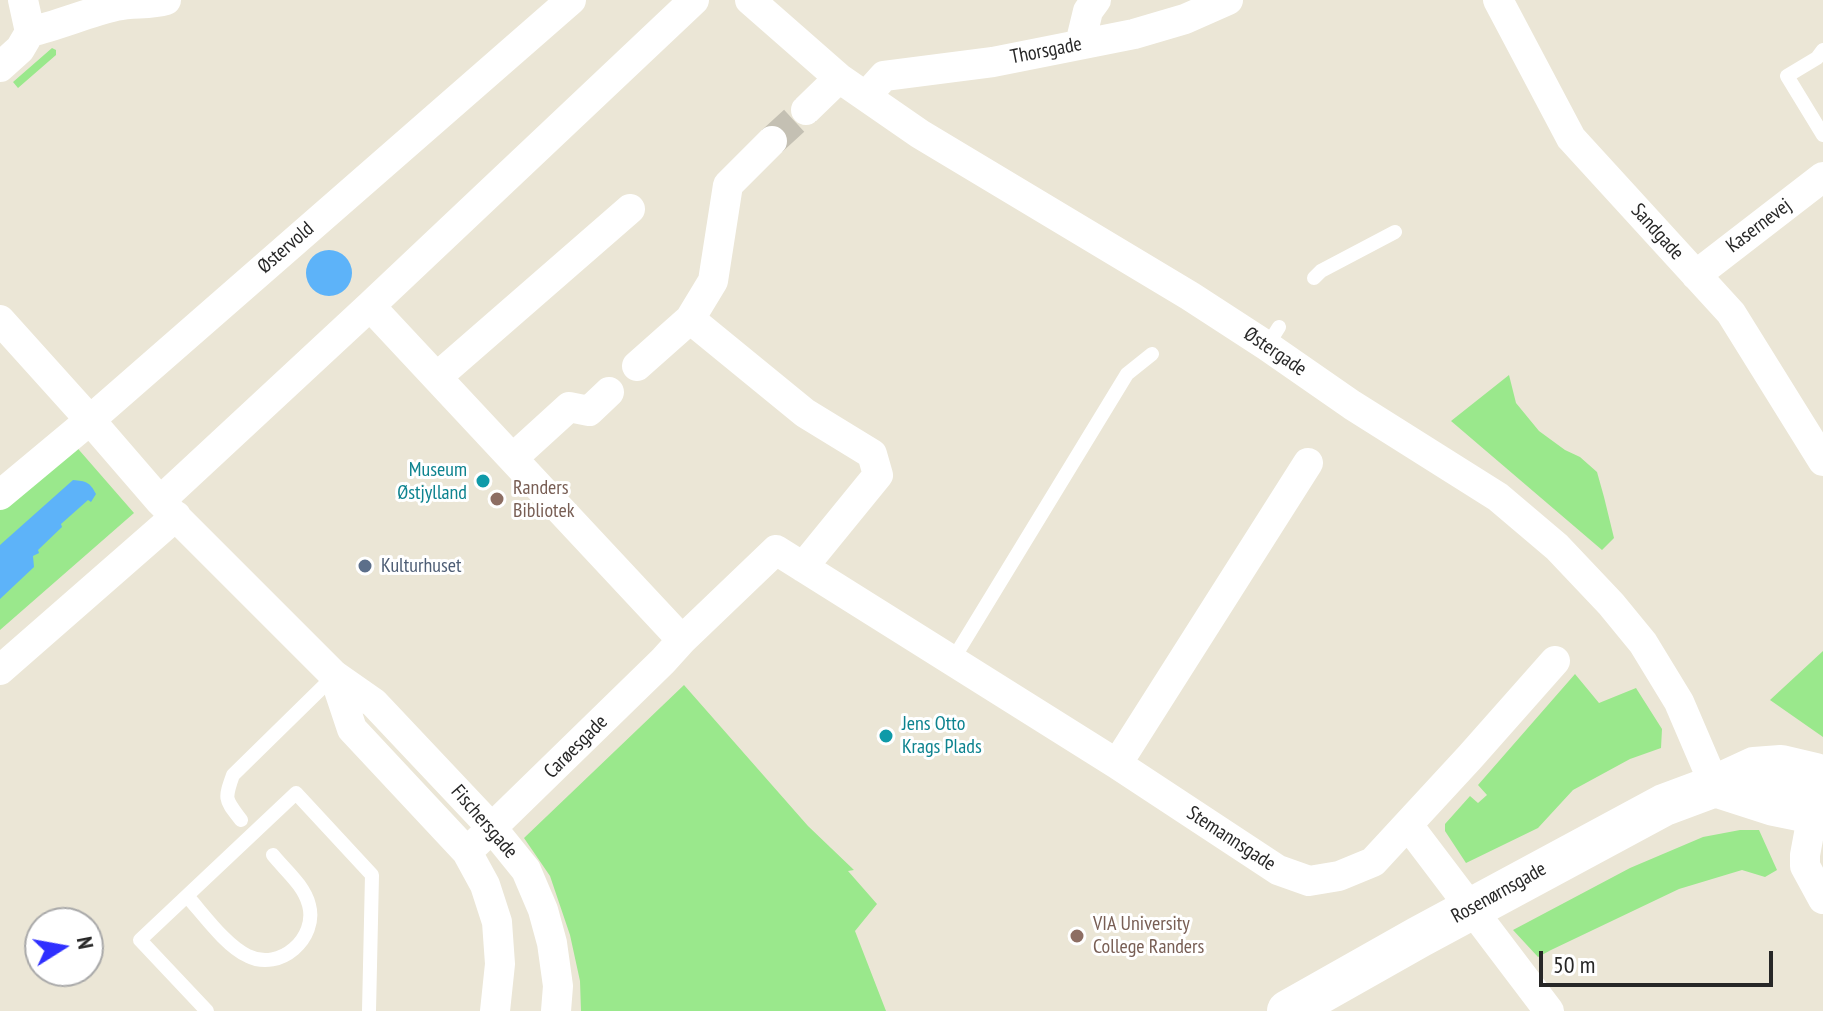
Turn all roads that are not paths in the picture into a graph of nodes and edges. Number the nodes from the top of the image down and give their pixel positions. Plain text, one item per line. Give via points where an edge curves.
1 (23, 0) edge
2 (166, 0) edge
3 (571, 0) edge
4 (694, 0) edge
5 (750, 0) edge
6 (1096, 0) edge
7 (1228, 0) edge
8 (1498, 0) edge
9 (121, 2) edge
10 (30, 32) junction
11 (1080, 44) junction
12 (1823, 50) edge
13 (0, 67) edge
14 (839, 78) junction
15 (866, 96) junction
16 (806, 110) tunnel mouth
17 (1823, 135) edge
18 (772, 141) tunnel mouth
19 (1823, 177) edge
20 (630, 209) dead end
21 (1395, 232) dead end
22 (1696, 275) junction
23 (1314, 278) dead end
24 (370, 306) junction
25 (690, 319) junction
26 (0, 320) edge
27 (1152, 354) dead end
28 (637, 366) dead end
29 (437, 377) junction
30 (609, 392) dead end
31 (90, 420) junction
32 (513, 458) junction
33 (1823, 461) edge
34 (1308, 463) dead end
35 (0, 495) edge
36 (168, 508) junction
37 (803, 567) junction
38 (672, 651) junction
39 (952, 661) junction
40 (1555, 661) dead end
41 (0, 670) edge
42 (334, 675) junction
43 (1117, 764) junction
44 (1715, 786) junction
45 (1820, 802) edge
46 (241, 820) dead end
47 (1408, 825) junction
48 (492, 828) junction
49 (467, 852) junction
50 (273, 855) dead end
51 (187, 896) junction
52 (1823, 899) edge
53 (207, 1011) edge
54 (369, 1011) edge
55 (495, 1011) edge
56 (556, 1011) edge
57 (1288, 1011) edge
58 (1549, 1011) edge

1 - 10 street
2 - 9 street
3 - 31 street, Østervold
4 - 24 street
5 - 14 street, Østergade
6 - 11 street
7 - 11 street, Thorsgade via 1185,19
8 - 22 street, Sandgade via 1571,138
9 - 10 street
10 - 13 street
11 - 15 street, Thorsgade via 884,76
12 - 17 lane via 1787,76
14 - 15 street, Østergade
14 - 16 street
15 - 44 street, Østergade via 1186,302 1273,336 1352,405 1498,497 1557,547 1650,653 1679,702
18 - 25 street via 728,185 713,281
19 - 22 street, Kasernevej
20 - 29 street
21 - 23 lane
22 - 33 street, Sandgade via 1731,313
24 - 29 street
24 - 36 street
25 - 28 street
25 - 37 street via 805,413 872,454 878,475
26 - 31 street, Fischersgade
27 - 39 lane via 1127,374
29 - 32 street
30 - 32 street via 589,411 569,407
31 - 35 street, Østervold
31 - 36 street, Fischersgade
32 - 38 street
34 - 43 street
36 - 41 street
36 - 42 street, Fischersgade
37 - 38 street, Stemannsgade via 776,550
37 - 39 street, Stemannsgade
38 - 48 street, Carøesgade
39 - 43 street, Stemannsgade
40 - 47 street, Stemannsgade
42 - 46 lane via 233,775 228,802
42 - 48 street, Fischersgade via 374,703
42 - 49 street, Fischersgade via 352,729
43 - 47 street, Stemannsgade via 1278,870 1309,881 1373,862
44 - 45 main road, Rosenørnsgade via 1754,768 1781,766 1815,774
44 - 57 main road, Rosenørnsgade via 1664,805
45 - 52 street via 1805,866
47 - 58 street
48 - 49 street, Carøesgade
48 - 56 street, Fischersgade via 526,870 543,910 558,986
49 - 55 street, Fischersgade via 497,922
50 - 51 lane via 310,906 310,925 288,954 270,960 243,954
51 - 53 lane via 140,940
51 - 54 lane via 296,793 372,875

